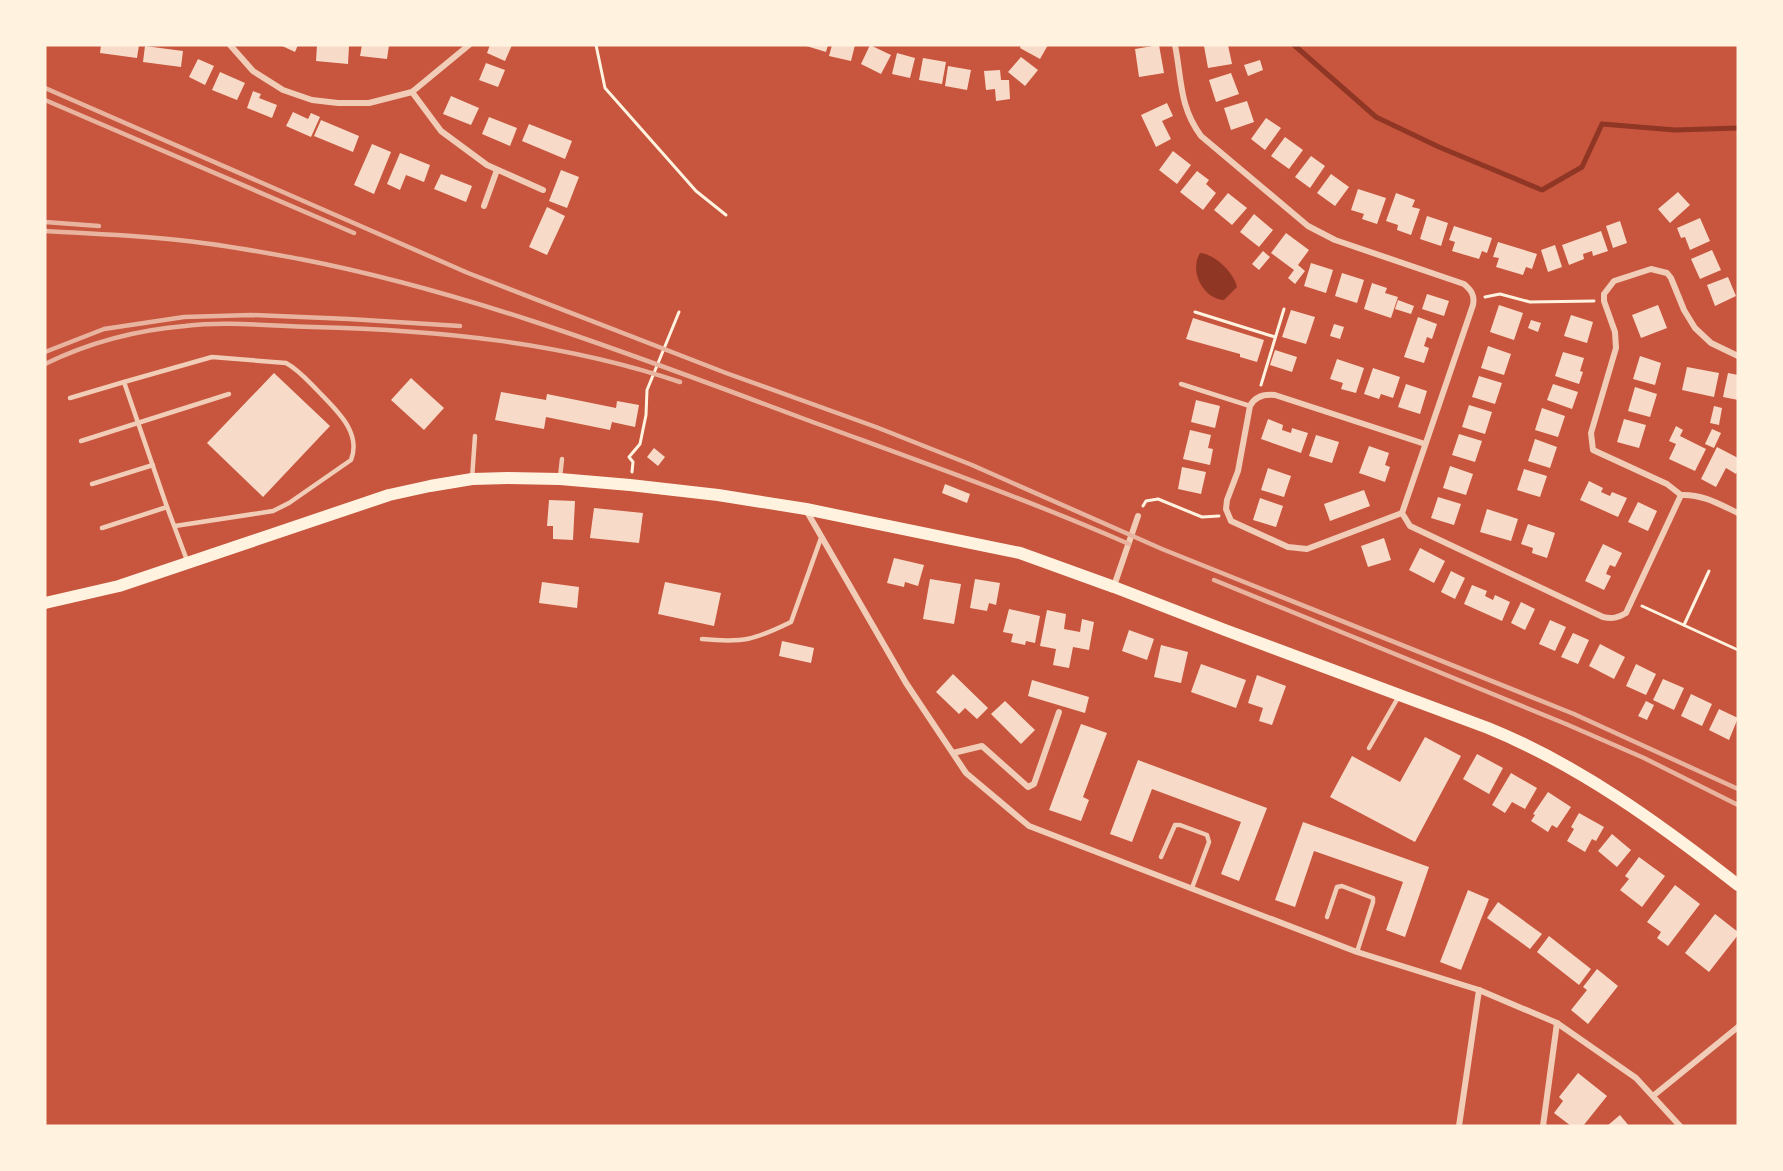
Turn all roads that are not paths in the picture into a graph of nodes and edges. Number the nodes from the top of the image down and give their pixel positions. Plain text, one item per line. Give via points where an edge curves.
1 (230, 45) edge
2 (469, 45) edge
3 (1175, 45) edge
4 (411, 92) junction
5 (497, 170) junction
6 (543, 190) dead end
7 (484, 206) dead end
8 (1738, 356) edge
9 (124, 382) junction
10 (1181, 384) dead end
11 (229, 394) dead end
12 (70, 398) dead end
13 (1250, 406) junction
14 (139, 422) junction
15 (475, 436) dead end
16 (81, 441) dead end
17 (1425, 444) junction
18 (561, 459) dead end
19 (153, 465) junction
20 (472, 479) junction
21 (560, 479) junction
22 (92, 484) dead end
23 (1681, 495) junction
24 (167, 507) junction
25 (806, 509) junction
26 (1402, 513) junction
27 (1738, 513) edge
28 (1138, 516) road end
29 (175, 526) junction
30 (102, 528) dead end
31 (821, 538) junction
32 (188, 563) junction
33 (1114, 587) junction
34 (45, 603) edge
35 (702, 639) dead end
36 (1400, 694) junction
37 (1059, 712) dead end
38 (1369, 748) dead end
39 (953, 753) junction
40 (1161, 857) dead end
41 (1738, 885) edge
42 (1192, 888) junction
43 (1327, 917) dead end
44 (1357, 952) junction
45 (1479, 990) junction
46 (1557, 1023) junction
47 (1738, 1027) edge
48 (1653, 1096) junction
49 (1459, 1126) edge
50 (1543, 1126) edge
51 (1680, 1126) edge

1 - 4 street via 253,70 283,90 312,100 369,102
2 - 4 street
3 - 17 street via 1182,98 1201,136 1308,226 1335,240 1464,284 1471,290 1474,299
4 - 5 street via 441,131
5 - 6 street
5 - 7 street
8 - 23 street via 1711,343 1695,328 1667,273 1652,269 1614,281 1604,294 1617,340 1592,433 1593,450
9 - 12 lane
9 - 14 lane
9 - 29 lane via 213,357 286,363 343,417 351,435 355,450 351,460 289,503 273,511
10 - 13 lane
11 - 14 lane
13 - 17 street via 1265,395 1275,395
13 - 26 street via 1238,471 1227,500 1227,516 1238,525 1288,548 1307,549
14 - 16 lane
14 - 19 lane
15 - 20 lane
17 - 26 street
18 - 21 lane
19 - 22 lane
19 - 24 lane
20 - 21 main road
20 - 32 main road via 389,495
21 - 25 main road via 718,495
23 - 26 street via 1632,602 1620,617 1603,617 1410,526
23 - 27 street via 1711,500
24 - 29 lane
24 - 30 lane
25 - 31 street
25 - 33 main road via 1020,553
28 - 33 street
29 - 32 lane
31 - 35 lane via 791,622 762,636 734,642
31 - 39 street via 906,683
32 - 34 main road
33 - 36 main road
36 - 38 lane
36 - 41 main road via 1521,741 1554,758 1626,803
37 - 39 street via 1034,784 1028,787 982,746
39 - 42 street via 966,773 1029,826
40 - 42 lane via 1175,825 1207,835 1209,842
42 - 44 street
43 - 44 lane via 1338,887 1372,898
44 - 45 street
45 - 46 street
45 - 49 street
46 - 48 street via 1636,1078
46 - 50 street
47 - 48 street
48 - 51 street

